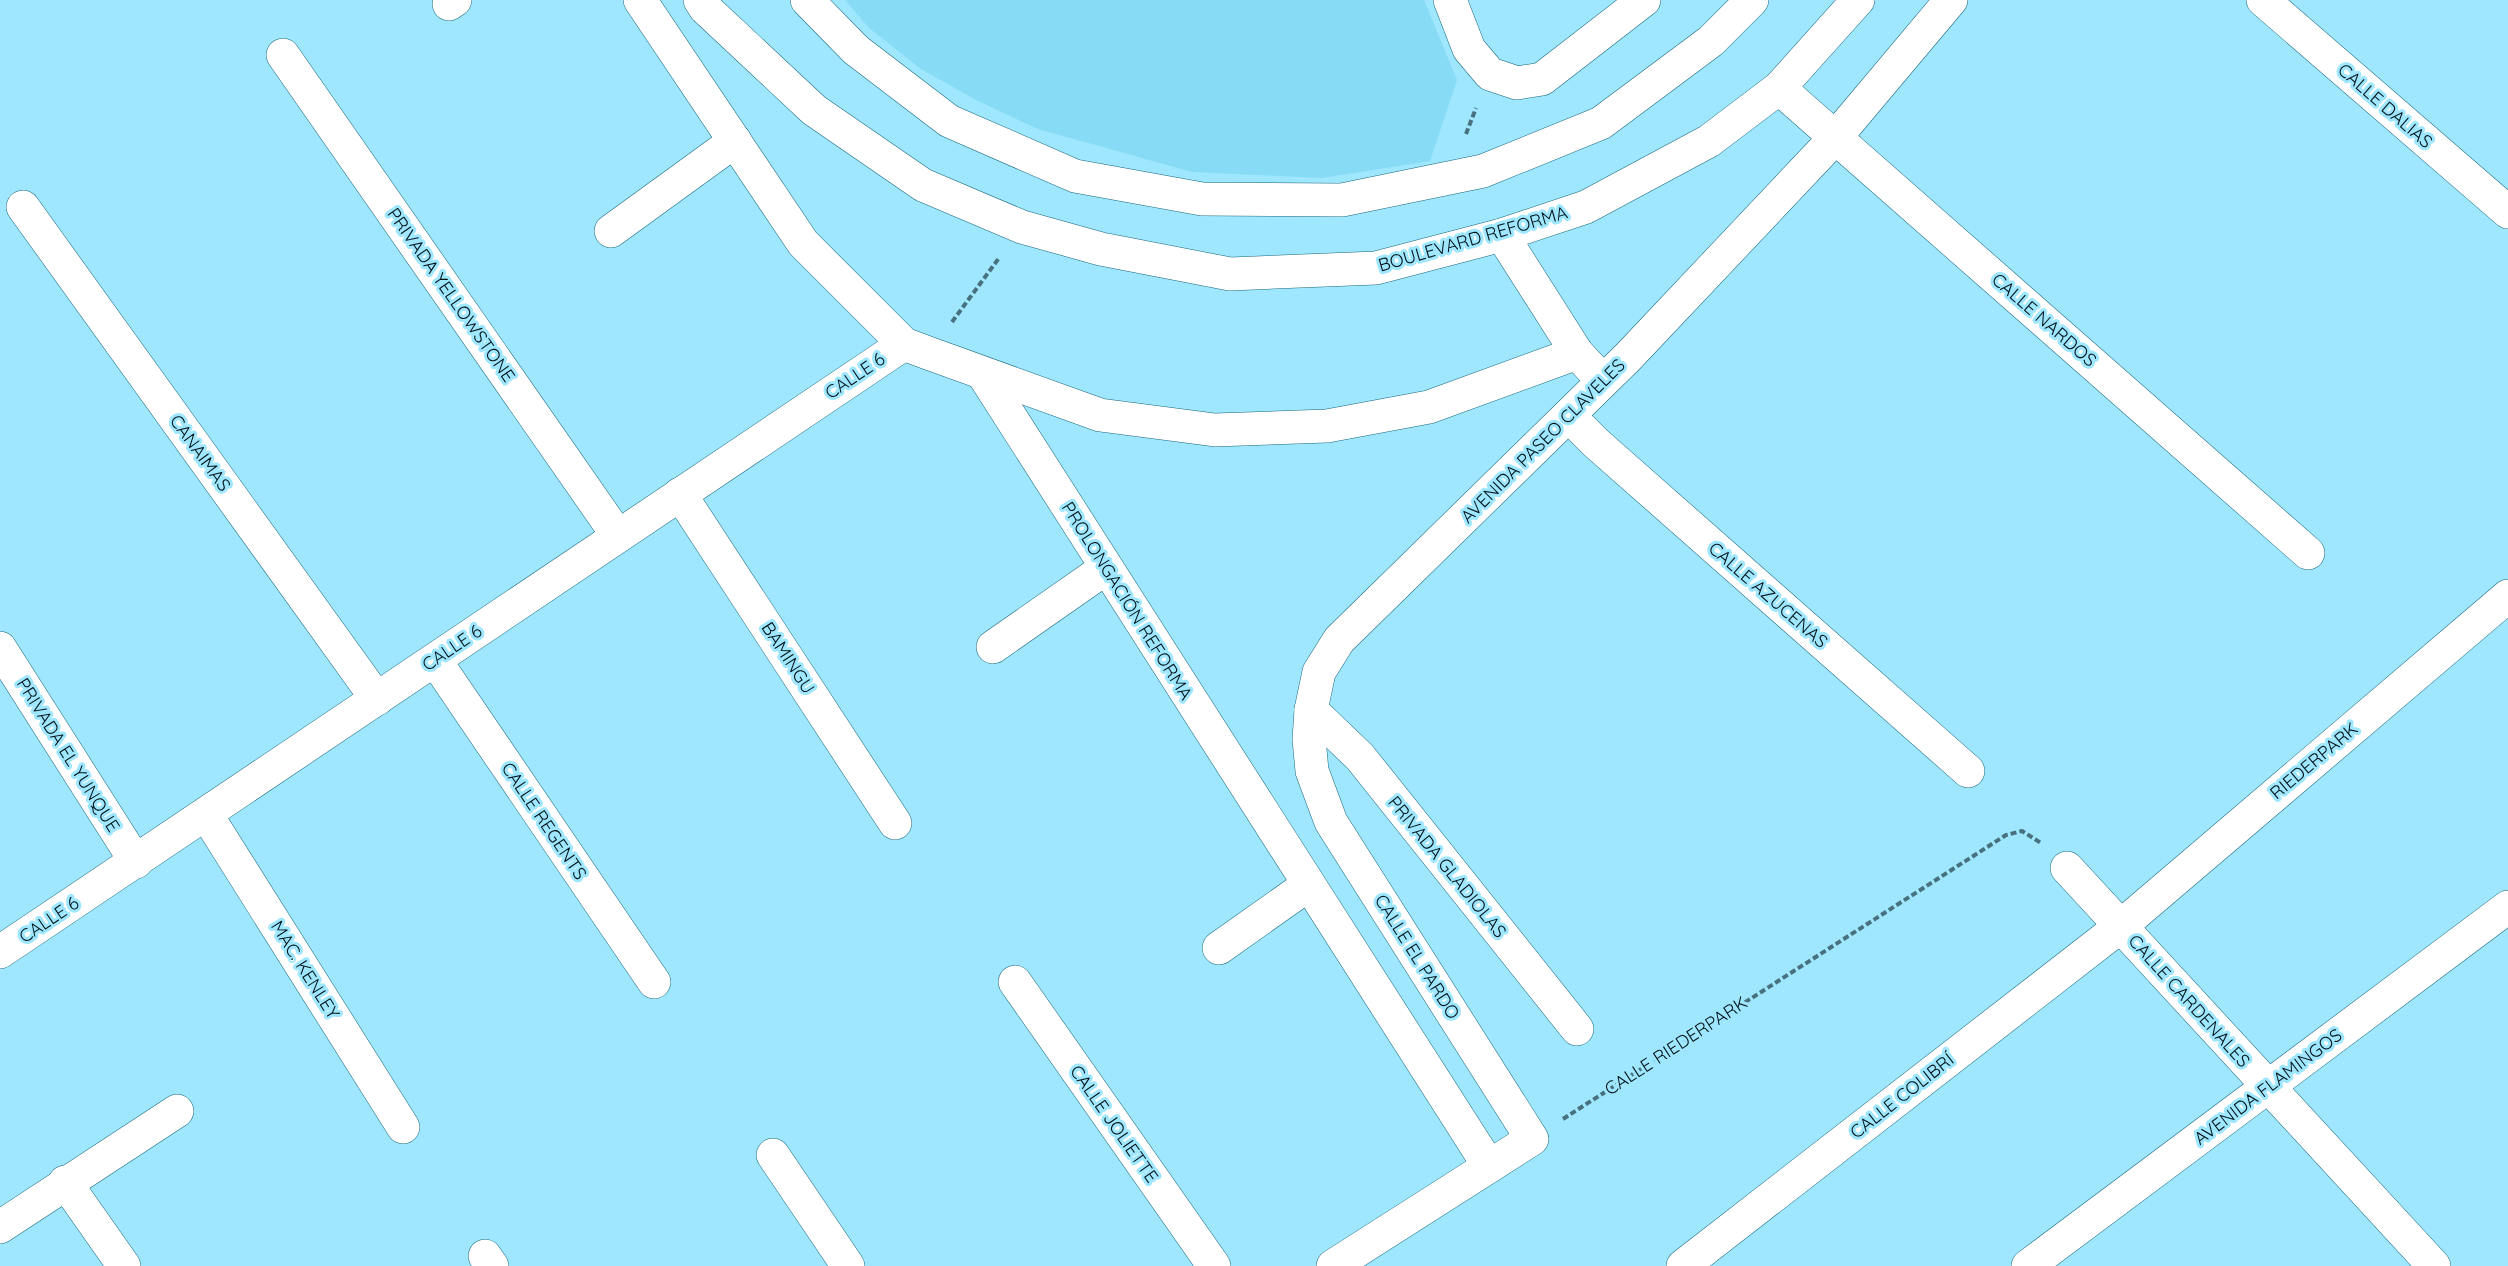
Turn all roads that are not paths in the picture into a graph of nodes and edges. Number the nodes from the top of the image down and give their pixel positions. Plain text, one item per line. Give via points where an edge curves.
1 (640, 0) edge
2 (700, 0) edge
3 (807, 0) edge
4 (1450, 0) edge
5 (1644, 0) edge
6 (1752, 0) edge
7 (1858, 0) edge
8 (2263, 0) edge
9 (1942, 3) edge
10 (283, 55) dead end
11 (1779, 88) junction
12 (1835, 138) junction
13 (735, 141) junction
14 (23, 207) dead end
15 (2508, 212) edge
16 (611, 231) dead end
17 (1502, 235) junction
18 (916, 348) junction
19 (1577, 353) junction
20 (983, 374) junction
21 (1603, 381) junction
22 (1570, 417) junction
23 (681, 494) junction
24 (618, 536) junction
25 (2308, 553) dead end
26 (1106, 568) junction
27 (2508, 596) edge
28 (993, 647) dead end
29 (0, 648) edge
30 (435, 660) junction
31 (377, 699) junction
32 (1311, 710) junction
33 (1312, 771) joint
34 (1968, 771) dead end
35 (206, 814) junction
36 (895, 823) dead end
37 (136, 862) junction
38 (2067, 868) dead end
39 (1308, 885) junction
40 (2508, 908) edge
41 (2121, 926) junction
42 (1219, 948) dead end
43 (0, 952) edge
44 (654, 982) dead end
45 (1015, 982) dead end
46 (1577, 1029) dead end
47 (2267, 1087) junction
48 (177, 1111) dead end
49 (404, 1127) dead end
50 (773, 1155) dead end
51 (1489, 1166) junction
52 (65, 1182) junction
53 (0, 1227) edge
54 (124, 1266) edge
55 (848, 1266) edge
56 (1214, 1266) edge
57 (1333, 1266) edge
58 (1683, 1266) edge
59 (2028, 1266) edge
60 (2434, 1266) edge

1 - 13 street
2 - 17 street, BOULEVARD REFORMA via 814,110 923,185 1022,227 1101,249 1230,274 1376,268
3 - 6 street via 856,50 949,121 1075,176 1202,199 1342,200 1483,171 1601,123 1711,41
4 - 5 street via 1469,49 1490,74 1517,83 1542,79
7 - 11 street, BOULEVARD REFORMA
8 - 15 street, CALLE DALIAS
9 - 12 street, AVENIDA PASEO CLAVELES
10 - 24 street, PRIVADA YELLOWSTONE
11 - 12 street, CALLE NARDOS
11 - 17 street, BOULEVARD REFORMA via 1709,141 1586,207
12 - 21 street, AVENIDA PASEO CLAVELES
12 - 25 street, CALLE NARDOS
13 - 16 street
13 - 18 street via 803,243
14 - 31 street, CANAIMAS
17 - 19 street
18 - 20 street
18 - 23 street, CALLE 6
19 - 20 street via 1429,407 1327,426 1215,430 1100,415
19 - 21 street
20 - 26 street, PROLONGACIÓN REFORMA
21 - 22 street, AVENIDA PASEO CLAVELES
22 - 32 street, AVENIDA PASEO CLAVELES via 1339,640 1319,672
22 - 34 street, CALLE AZUCENAS
23 - 24 street, CALLE 6
23 - 36 street, BAMINGU
24 - 30 street, CALLE 6
26 - 28 street
26 - 39 street, PROLONGACIÓN REFORMA
27 - 41 street, RIEDERPARK
29 - 37 street, PRIVADA EL YUNQUE
30 - 31 street, CALLE 6
30 - 44 street, CALLE REGENTS
31 - 35 street, CALLE 6
32 - 33 street, AVENIDA PASEO CLAVELES
32 - 46 street, PRIVADA GLADIOLAS via 1360,757
33 - 51 street, CALLE EL PARDO via 1331,822 1532,1139
35 - 37 street, CALLE 6
35 - 49 street, MAC. KENLEY
37 - 43 street, CALLE 6
38 - 41 street, CALLE CARDENALES
39 - 42 street
39 - 51 street
40 - 47 street, AVENIDA FLAMINGOS
41 - 47 street, CALLE CARDENALES
41 - 58 street, CALLE COLIBRÍ
45 - 56 street, CALLE JOLIETTE
47 - 59 street, AVENIDA FLAMINGOS
47 - 60 street, CALLE CARDENALES
48 - 52 street
50 - 55 street
51 - 57 street
52 - 53 street
52 - 54 street

